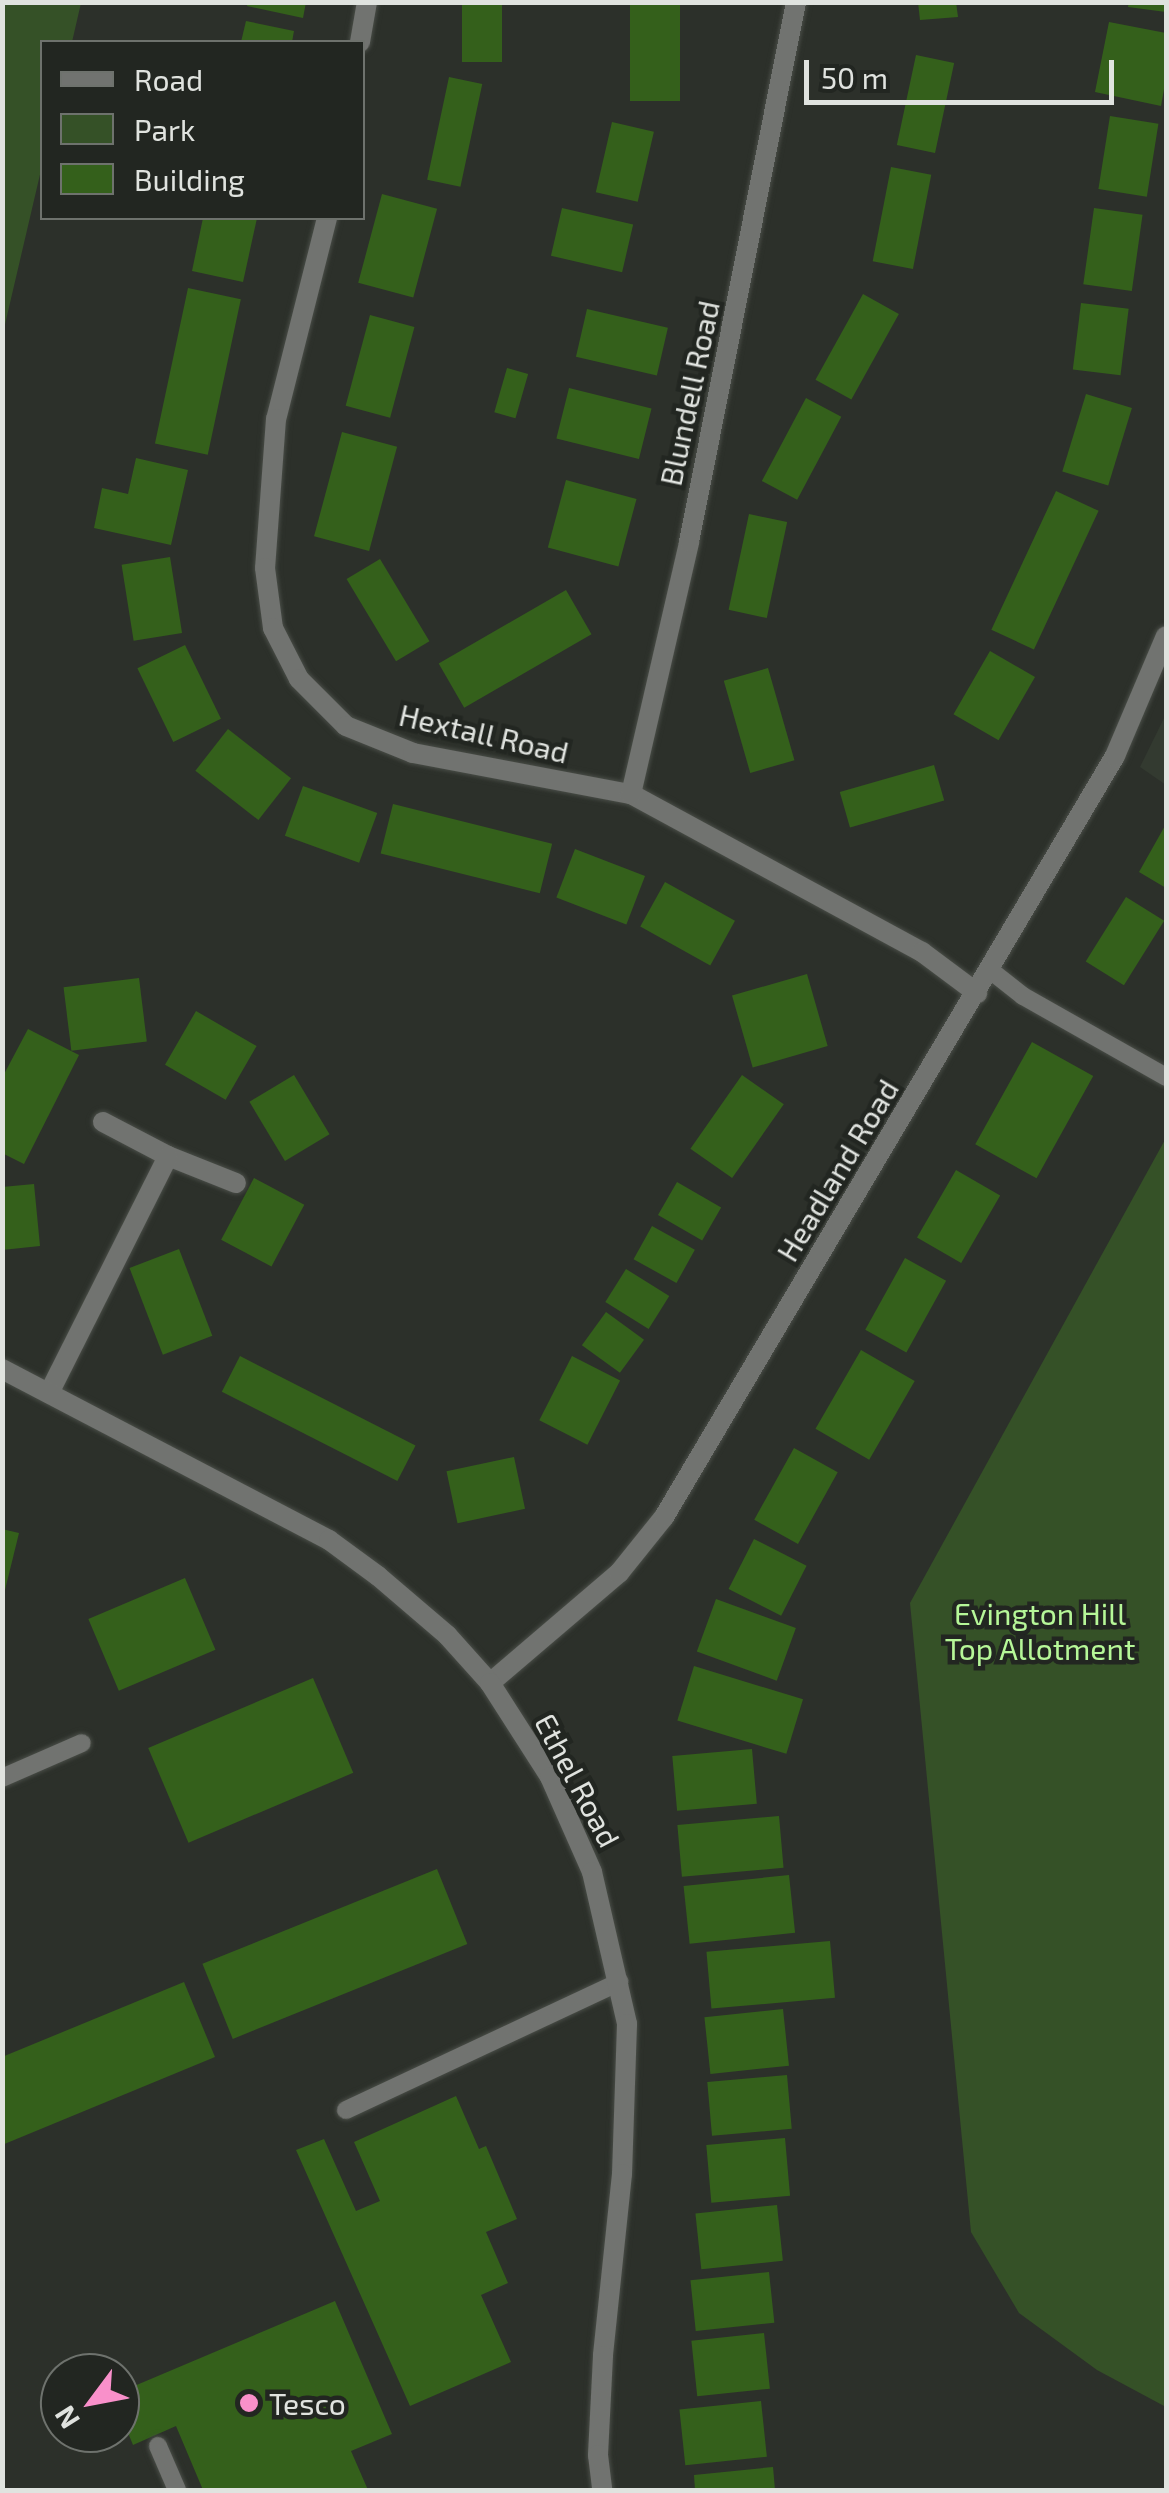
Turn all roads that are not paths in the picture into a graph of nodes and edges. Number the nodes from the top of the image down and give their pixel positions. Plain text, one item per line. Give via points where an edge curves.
1 (367, 2) edge
2 (796, 2) edge
3 (360, 40) edge
4 (326, 220) edge
5 (1166, 636) edge
6 (630, 794) junction
7 (990, 970) junction
8 (977, 993) junction
9 (1166, 1077) edge
10 (102, 1122) dead end
11 (168, 1156) junction
12 (236, 1183) dead end
13 (2, 1369) edge
14 (49, 1392) junction
15 (490, 1683) junction
16 (82, 1744) dead end
17 (2, 1778) edge
18 (619, 1982) junction
19 (346, 2110) dead end
20 (158, 2446) dead end
21 (177, 2490) edge
22 (602, 2490) edge

1 - 3 street
2 - 6 street, Blundell Road via 693,523
4 - 6 street, Hextall Road via 276,419 264,568 274,628 299,679 346,726 414,753
5 - 7 street, Headland Road via 1115,756
6 - 8 street, Hextall Road via 922,952
7 - 8 street, Headland Road
7 - 9 lane via 1023,996
8 - 15 street, Headland Road via 664,1517 619,1573
10 - 11 street
11 - 12 street
11 - 14 street
13 - 14 street, Ethel Road
14 - 15 street, Ethel Road via 329,1540 447,1635
15 - 18 street, Ethel Road via 550,1777 592,1872
16 - 17 lane
18 - 19 lane
18 - 22 street, Ethel Road via 628,2094 603,2356
20 - 21 lane

